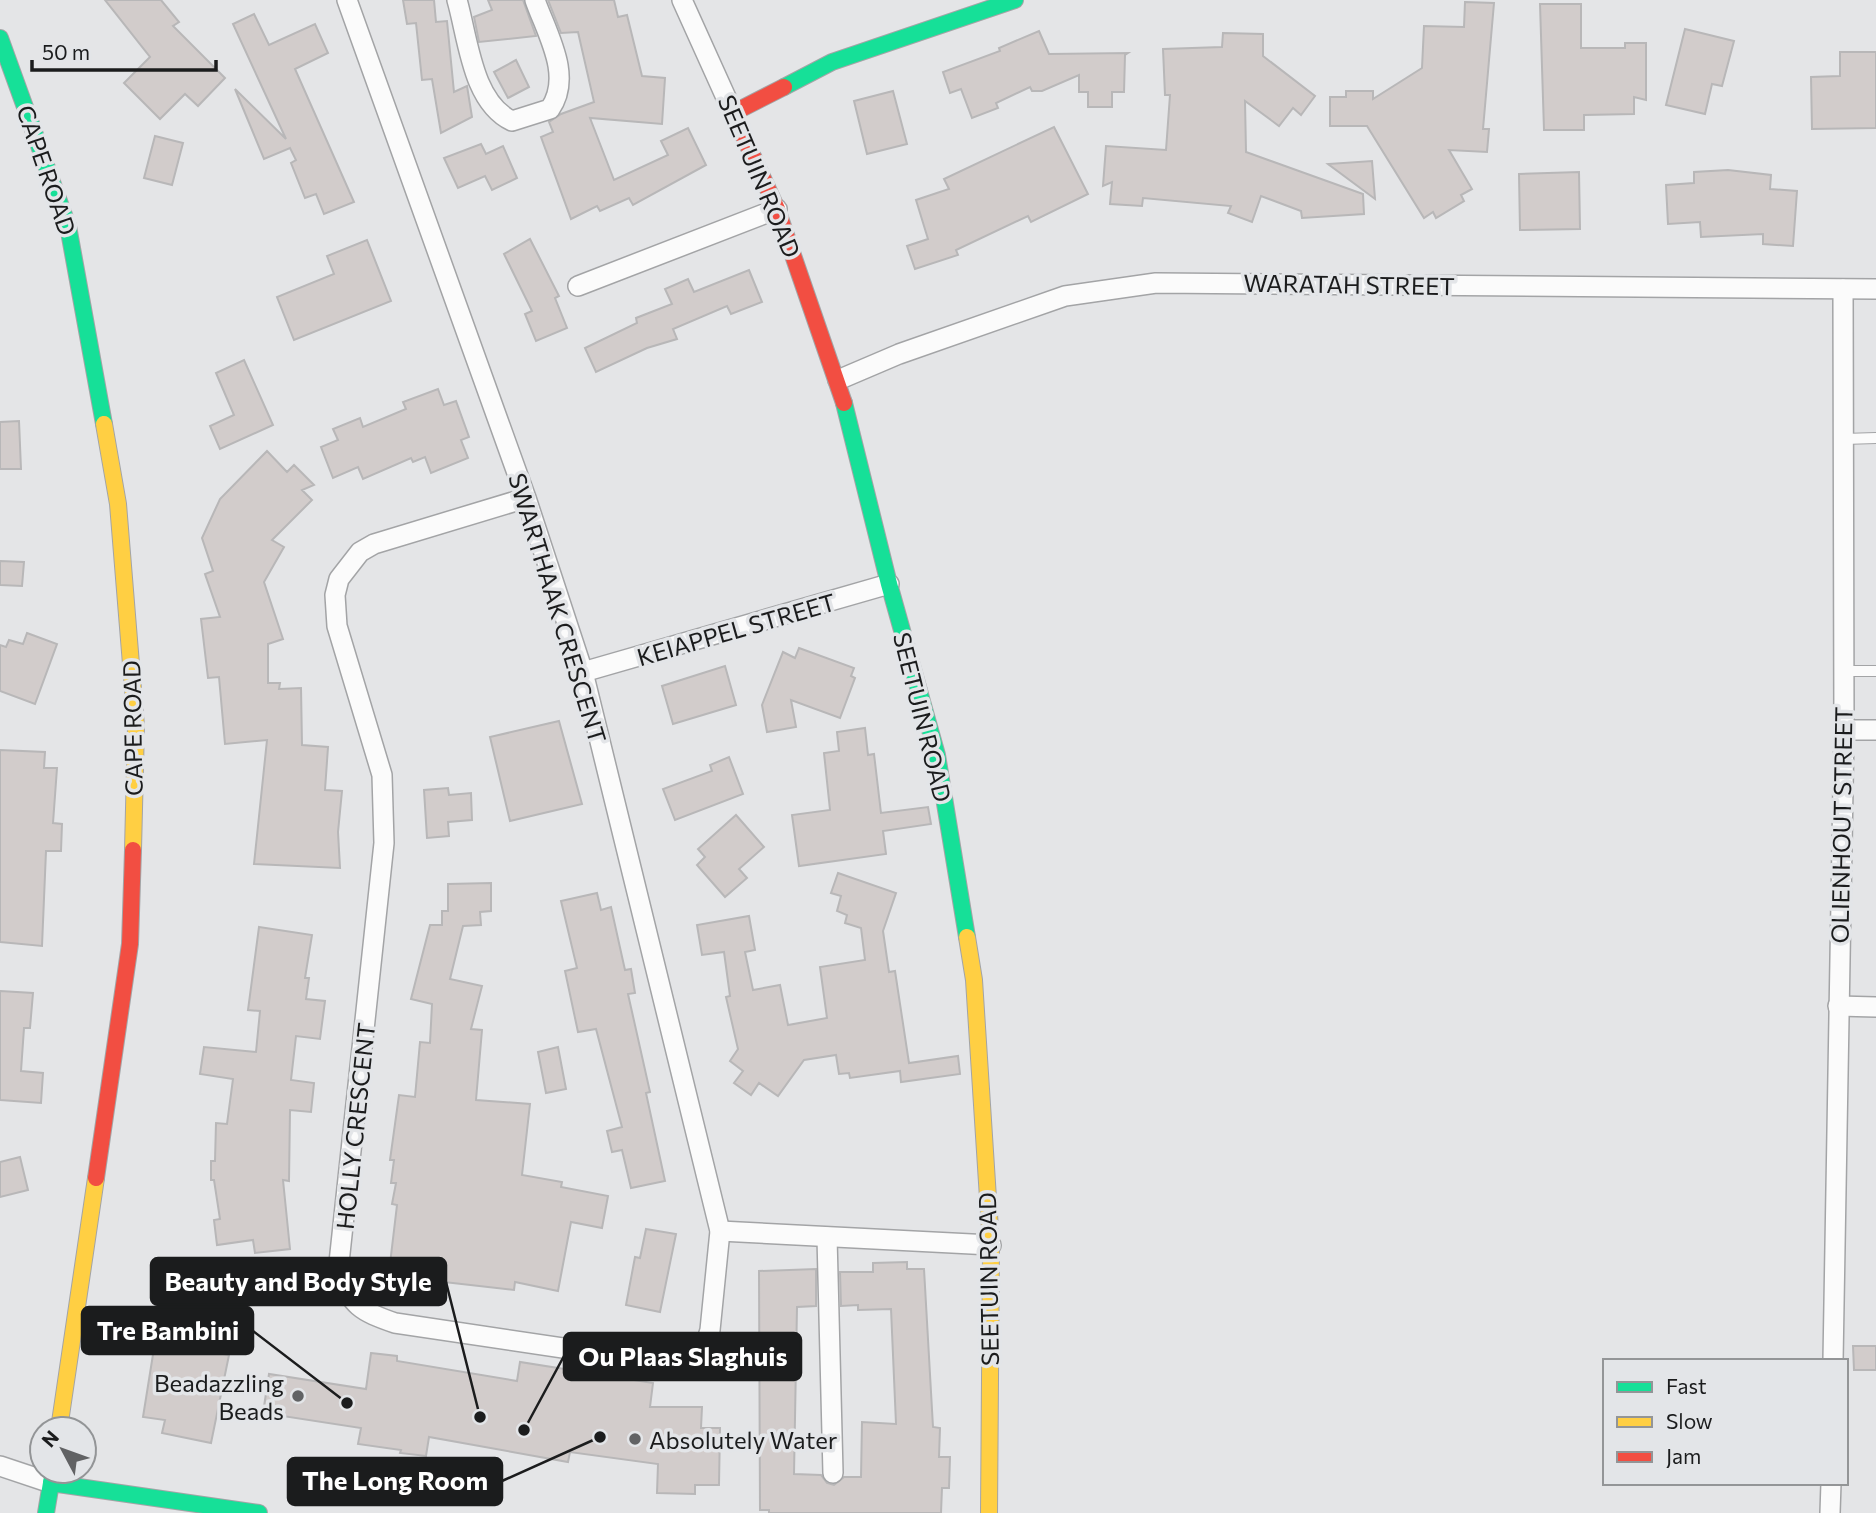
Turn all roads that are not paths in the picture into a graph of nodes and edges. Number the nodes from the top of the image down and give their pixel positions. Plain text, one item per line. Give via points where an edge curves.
1 (347, 0) edge
2 (457, 0) edge
3 (535, 0) edge
4 (682, 0) edge
5 (1015, 0) edge
6 (0, 38) edge
7 (733, 113) junction
8 (777, 209) junction
9 (578, 286) dead end
10 (1843, 289) junction
11 (1876, 289) edge
12 (838, 380) junction
13 (1876, 438) edge
14 (1844, 439) junction
15 (526, 498) junction
16 (889, 584) junction
17 (1843, 671) junction
18 (1876, 671) edge
19 (583, 672) junction
20 (1844, 730) junction
21 (1876, 730) edge
22 (1838, 1006) junction
23 (1876, 1007) edge
24 (720, 1231) junction
25 (827, 1237) junction
26 (991, 1245) junction
27 (1833, 1359) edge
28 (61, 1415) edge
29 (0, 1466) edge
30 (28, 1472) edge
31 (833, 1473) dead end
32 (51, 1485) edge
33 (98, 1485) edge
34 (1831, 1485) edge
35 (46, 1513) edge
36 (259, 1513) edge
37 (989, 1513) edge
38 (1830, 1513) edge

1 - 15 street, SWARTHAAK CRESCENT
2 - 3 street via 482,88 492,106 512,121 550,109 560,91 559,68
4 - 7 street, SEETUIN ROAD
5 - 7 street via 832,62
6 - 28 street, CAPE ROAD via 68,226 118,504 136,726 130,944
7 - 8 street, SEETUIN ROAD
8 - 9 street
8 - 12 street, SEETUIN ROAD
10 - 11 street, WARATAH STREET
10 - 12 street, WARATAH STREET via 1156,283 1065,296
10 - 14 street, OLIENHOUT STREET
12 - 16 street, SEETUIN ROAD
13 - 14 lane
14 - 17 street, OLIENHOUT STREET
15 - 19 street, SWARTHAAK CRESCENT
15 - 24 street, HOLLY CRESCENT via 373,544 347,565 335,595 337,626 382,775 384,843 338,1272 349,1298 371,1315 394,1323 664,1363 696,1353 707,1342
16 - 19 street, KEIAPPEL STREET
16 - 26 street, SEETUIN ROAD via 937,755 974,980
17 - 18 lane
17 - 20 street, OLIENHOUT STREET
19 - 24 street, SWARTHAAK CRESCENT
20 - 21 street
20 - 22 street, OLIENHOUT STREET
22 - 23 street
22 - 27 street, OLIENHOUT STREET
24 - 25 street
25 - 26 street
25 - 31 street
26 - 37 street, SEETUIN ROAD
29 - 30 street
32 - 35 street
33 - 36 street
34 - 38 street

